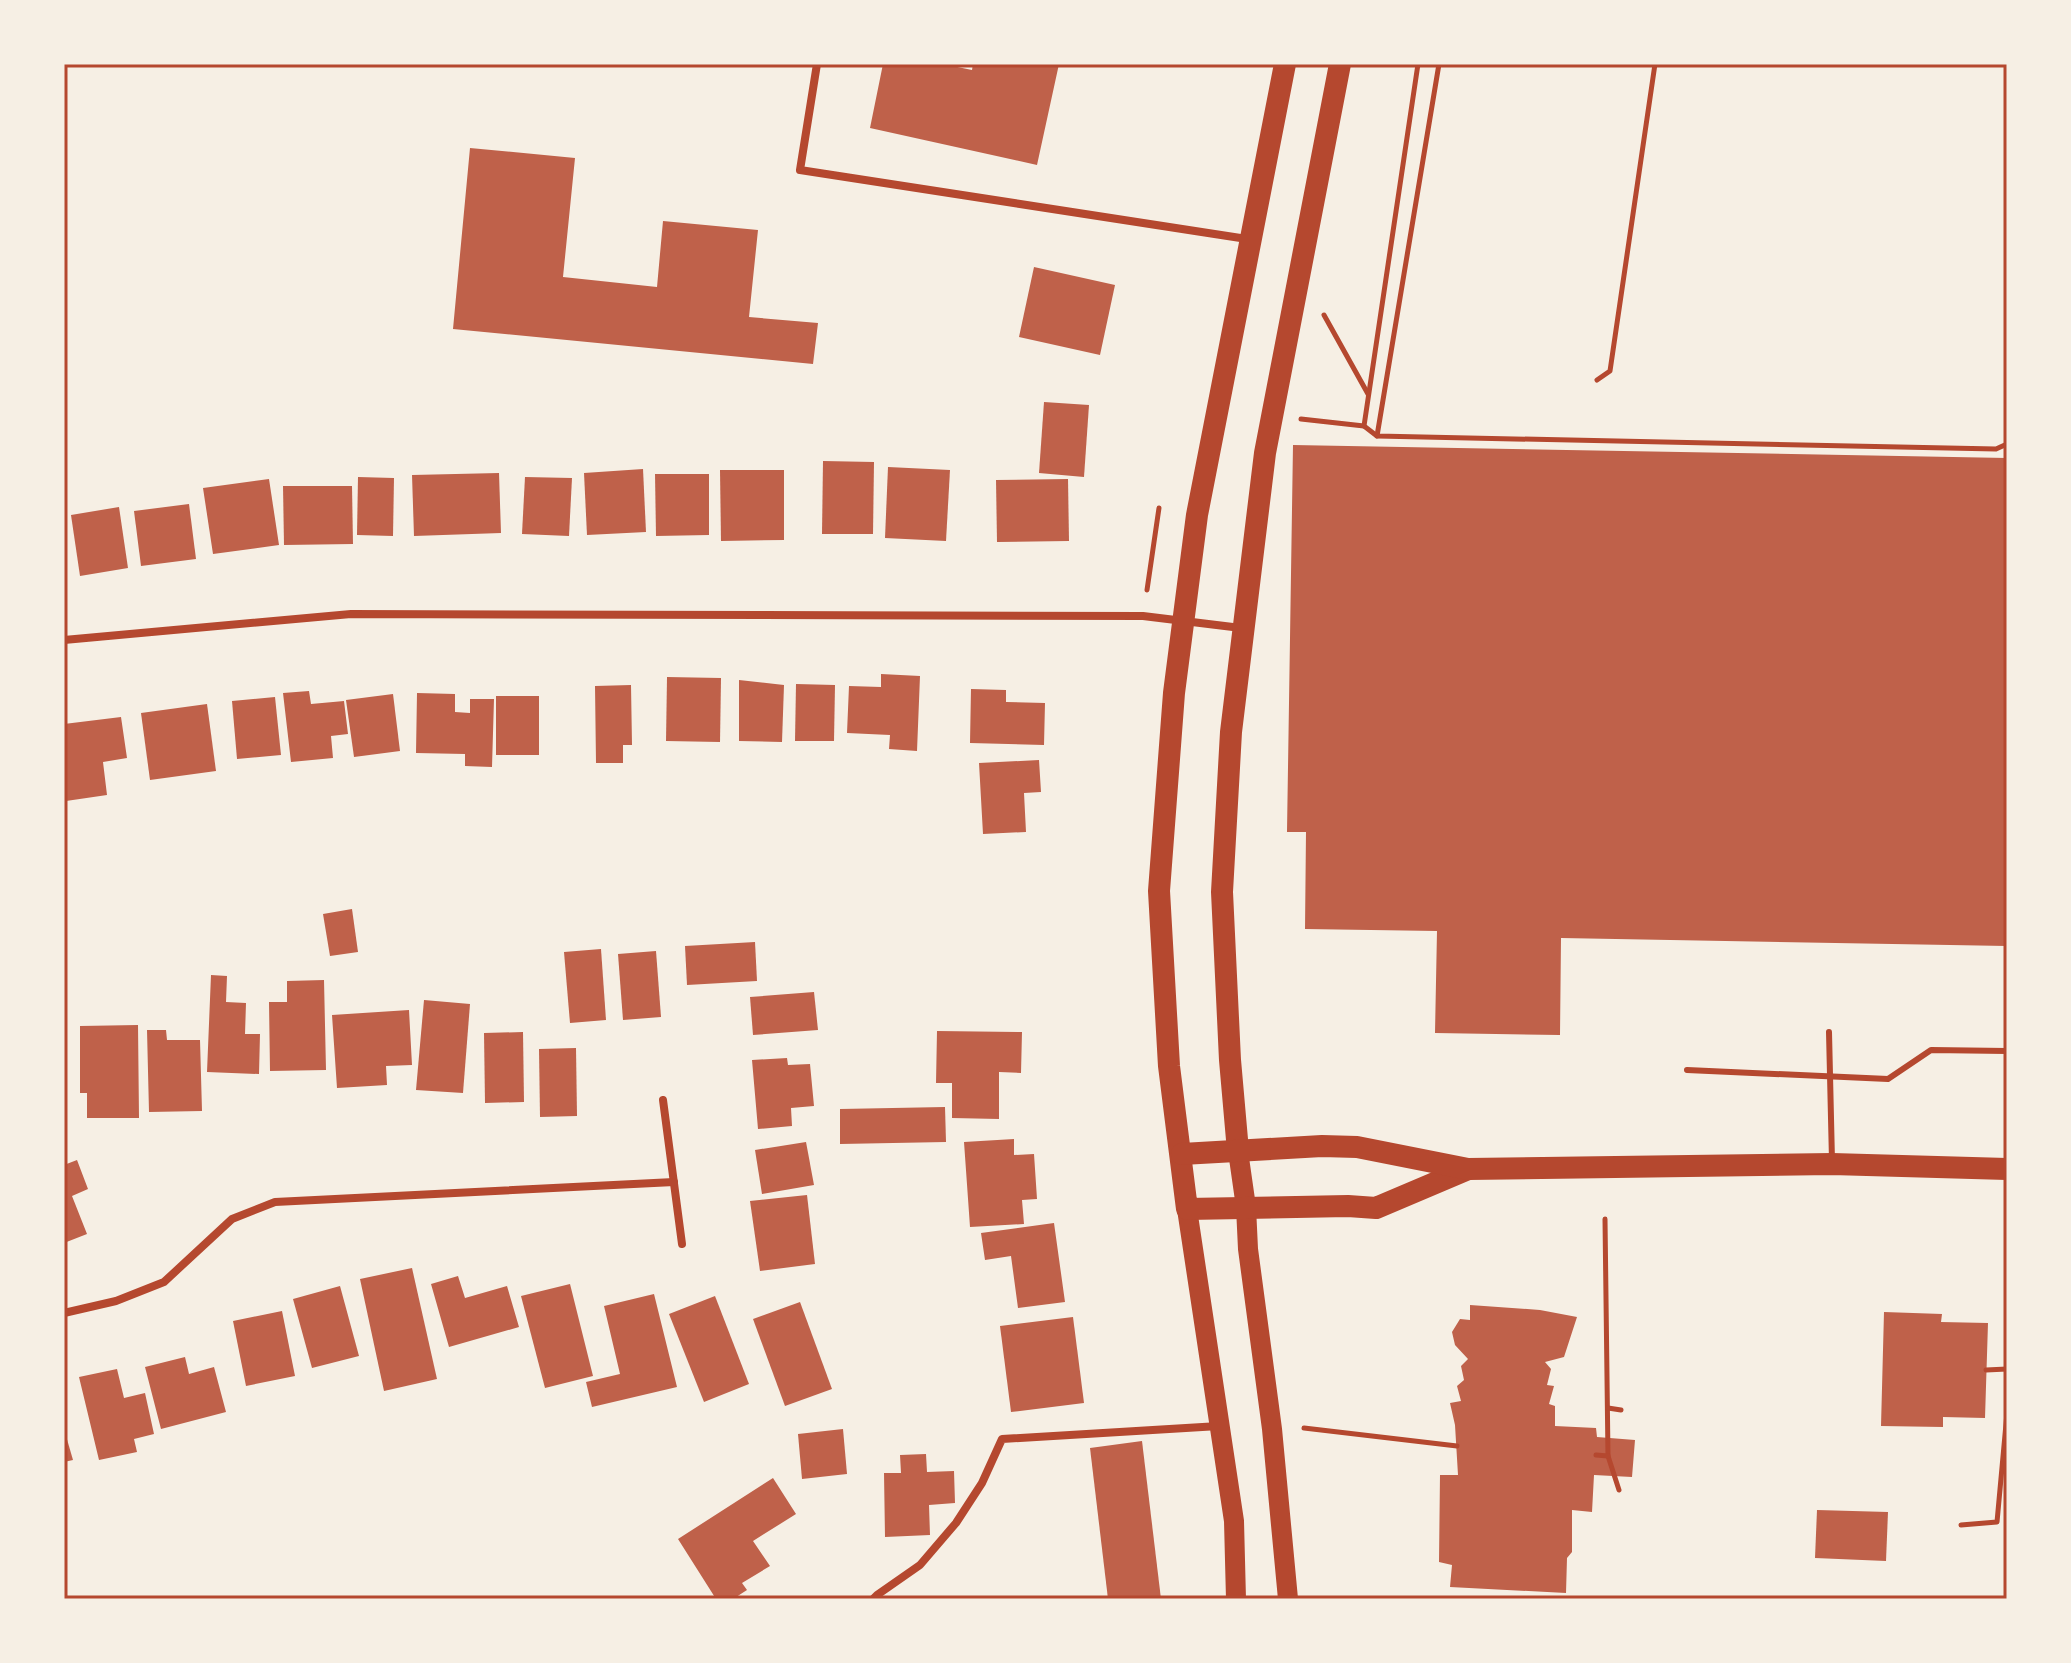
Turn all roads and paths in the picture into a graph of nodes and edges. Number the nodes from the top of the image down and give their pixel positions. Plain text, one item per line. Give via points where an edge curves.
1 (817, 64) edge
2 (1285, 64) edge
3 (1340, 64) edge
4 (1418, 64) edge
5 (1439, 64) edge
6 (1655, 64) edge
7 (1250, 239) junction
8 (1335, 334) dead end
9 (1597, 380) dead end
10 (1368, 394) junction
11 (1292, 418) dead end
12 (1364, 426) junction
13 (1377, 436) junction
14 (2007, 444) edge
15 (1159, 508) dead end
16 (1143, 616) junction
17 (1183, 621) junction
18 (1244, 628) junction
19 (64, 640) edge
20 (1829, 1032) dead end
21 (2007, 1051) edge
22 (1687, 1070) dead end
23 (1831, 1076) junction
24 (663, 1100) dead end
25 (1238, 1151) junction
26 (1182, 1154) junction
27 (1832, 1164) junction
28 (1468, 1169) junction
29 (2007, 1169) edge
30 (674, 1182) junction
31 (1246, 1207) junction
32 (1187, 1209) junction
33 (1605, 1219) dead end
34 (682, 1244) dead end
35 (64, 1313) edge
36 (2007, 1369) edge
37 (1986, 1370) dead end
38 (1608, 1408) junction
39 (1621, 1410) dead end
40 (2007, 1413) edge
41 (1219, 1426) junction
42 (1304, 1428) dead end
43 (1457, 1446) dead end
44 (1596, 1455) dead end
45 (1608, 1456) junction
46 (1619, 1490) dead end
47 (1961, 1525) dead end
48 (873, 1599) edge
49 (1236, 1599) edge
50 (1288, 1599) edge

1 - 7 street via 800,170
2 - 7 highway
3 - 18 highway via 1265,453
4 - 10 path
5 - 13 path
6 - 9 path via 1610,371
7 - 17 highway via 1197,515
8 - 10 path
10 - 12 path
11 - 12 path
12 - 13 path
13 - 14 path via 1996,449
15 - 16 path
16 - 17 street
16 - 19 street via 351,614
17 - 18 street
17 - 26 highway via 1159,891 1169,1066
18 - 25 highway via 1231,732 1222,892
20 - 23 lane
21 - 23 lane via 1931,1050 1888,1079
22 - 23 lane
23 - 27 lane
24 - 30 street
25 - 26 highway
25 - 28 highway via 1357,1147
25 - 31 main road
26 - 32 highway
27 - 28 highway
27 - 29 highway
28 - 31 highway via 1376,1208
30 - 34 street
30 - 35 street via 275,1202 232,1219 164,1282
31 - 32 highway
31 - 50 main road
32 - 41 main road
33 - 38 path
36 - 37 path
38 - 39 path
38 - 45 path
40 - 47 path via 1997,1522
41 - 48 street via 1002,1439 956,1523 920,1565
41 - 49 main road via 1234,1521
42 - 43 path
44 - 45 path
45 - 46 path

